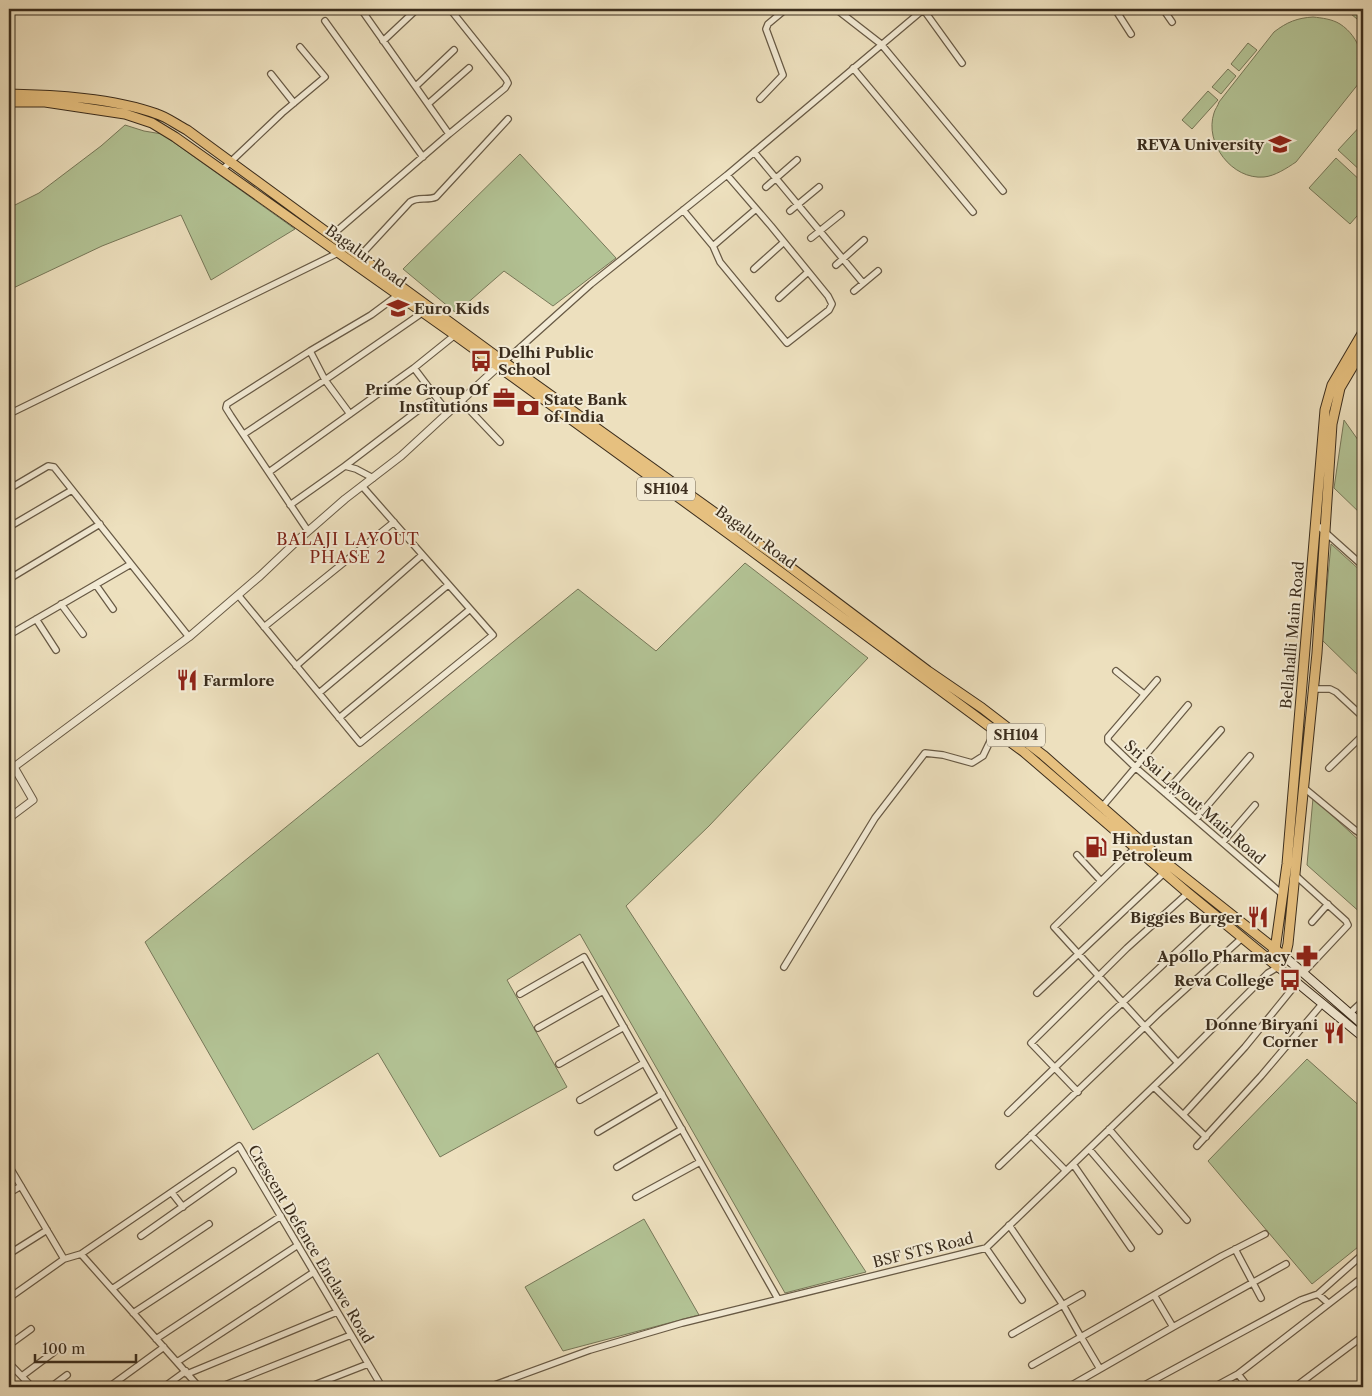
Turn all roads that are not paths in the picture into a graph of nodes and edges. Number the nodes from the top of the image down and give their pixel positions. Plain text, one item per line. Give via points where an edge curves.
1 (362, 9) edge
2 (450, 9) edge
3 (786, 9) edge
4 (836, 9) edge
5 (924, 9) edge
6 (1115, 9) edge
7 (1163, 9) edge
8 (417, 10) edge
9 (324, 21) dead end
10 (1172, 22) dead end
11 (1131, 34) dead end
12 (383, 40) junction
13 (881, 44) junction
14 (300, 47) dead end
15 (454, 50) dead end
16 (962, 62) dead end
17 (469, 68) dead end
18 (853, 68) junction
19 (271, 74) dead end
20 (416, 86) junction
21 (9, 94) edge
22 (760, 99) dead end
23 (9, 102) edge
24 (294, 103) junction
25 (428, 104) junction
26 (508, 119) dead end
27 (449, 134) junction
28 (754, 152) junction
29 (423, 157) junction
30 (797, 160) dead end
31 (232, 162) junction
32 (222, 170) junction
33 (727, 175) junction
34 (776, 179) junction
35 (766, 187) dead end
36 (819, 187) dead end
37 (1004, 191) dead end
38 (798, 205) junction
39 (756, 208) junction
40 (684, 210) junction
41 (790, 211) dead end
42 (974, 212) dead end
43 (841, 214) dead end
44 (820, 231) junction
45 (331, 236) junction
46 (811, 238) dead end
47 (864, 240) dead end
48 (784, 242) junction
49 (713, 246) junction
50 (342, 250) junction
51 (359, 257) junction
52 (843, 259) junction
53 (836, 264) dead end
54 (754, 269) dead end
55 (878, 271) dead end
56 (808, 272) junction
57 (863, 283) junction
58 (854, 291) dead end
59 (398, 295) junction
60 (779, 298) dead end
61 (422, 313) junction
62 (1363, 332) edge
63 (455, 336) junction
64 (1363, 349) edge
65 (310, 351) junction
66 (501, 365) junction
67 (414, 368) junction
68 (325, 380) junction
69 (461, 401) junction
70 (429, 402) dead end
71 (448, 413) junction
72 (9, 414) edge
73 (350, 414) junction
74 (244, 434) junction
75 (500, 442) dead end
76 (345, 466) junction
77 (269, 472) junction
78 (373, 478) junction
79 (362, 486) junction
80 (9, 488) edge
81 (72, 490) junction
82 (290, 505) junction
83 (394, 522) junction
84 (100, 524) junction
85 (1316, 524) junction
86 (9, 526) edge
87 (732, 530) junction
88 (308, 531) junction
89 (1324, 532) junction
90 (422, 556) junction
91 (131, 564) junction
92 (1363, 566) edge
93 (9, 579) edge
94 (96, 585) junction
95 (448, 585) junction
96 (238, 595) junction
97 (61, 604) junction
98 (113, 610) dead end
99 (469, 610) junction
100 (36, 619) junction
101 (264, 627) junction
102 (83, 634) dead end
103 (9, 635) edge
104 (189, 637) junction
105 (56, 650) dead end
106 (296, 666) junction
107 (1116, 671) dead end
108 (1157, 680) dead end
109 (1313, 689) junction
110 (319, 694) junction
111 (1144, 694) junction
112 (1188, 705) dead end
113 (1363, 717) edge
114 (339, 718) junction
115 (1221, 730) dead end
116 (995, 731) junction
117 (1363, 735) edge
118 (1250, 756) dead end
119 (1135, 767) junction
120 (1329, 768) dead end
121 (1303, 787) junction
122 (1165, 793) junction
123 (1255, 805) dead end
124 (1102, 807) junction
125 (9, 818) edge
126 (1196, 819) junction
127 (1363, 835) edge
128 (1222, 842) junction
129 (1135, 848) junction
130 (1077, 855) dead end
131 (1164, 873) junction
132 (1295, 875) junction
133 (1101, 881) junction
134 (1188, 893) junction
135 (1282, 894) junction
136 (1328, 904) junction
137 (1215, 916) junction
138 (1312, 922) dead end
139 (1242, 938) junction
140 (1275, 950) junction
141 (1079, 954) junction
142 (1285, 958) junction
143 (1268, 959) junction
144 (784, 967) dead end
145 (1278, 967) junction
146 (1268, 973) junction
147 (1303, 973) junction
148 (1099, 976) junction
149 (1297, 983) junction
150 (603, 991) junction
151 (1037, 993) dead end
152 (520, 994) dead end
153 (1363, 1001) edge
154 (1122, 1002) junction
155 (1322, 1004) junction
156 (1350, 1013) junction
157 (1363, 1025) edge
158 (624, 1027) junction
159 (1145, 1027) junction
160 (538, 1028) dead end
161 (1363, 1037) edge
162 (644, 1063) junction
163 (1178, 1063) junction
164 (559, 1064) dead end
165 (1054, 1068) junction
166 (1154, 1086) junction
167 (1078, 1092) junction
168 (662, 1094) junction
169 (580, 1100) dead end
170 (1008, 1113) dead end
171 (1183, 1115) junction
172 (682, 1129) junction
173 (1109, 1130) junction
174 (598, 1132) dead end
175 (1031, 1135) junction
176 (1206, 1137) junction
177 (1197, 1146) dead end
178 (1089, 1149) junction
179 (700, 1162) junction
180 (1073, 1164) junction
181 (9, 1166) edge
182 (999, 1166) dead end
183 (617, 1167) dead end
184 (233, 1171) dead end
185 (1066, 1171) junction
186 (20, 1186) junction
187 (172, 1192) junction
188 (9, 1193) edge
189 (636, 1197) dead end
190 (183, 1207) junction
191 (280, 1216) junction
192 (1187, 1220) dead end
193 (209, 1224) dead end
194 (1009, 1225) junction
195 (47, 1230) junction
196 (1159, 1231) dead end
197 (1265, 1234) dead end
198 (141, 1236) dead end
199 (298, 1246) junction
200 (986, 1248) junction
201 (1131, 1248) dead end
202 (1235, 1250) junction
203 (9, 1254) edge
204 (81, 1254) junction
205 (1363, 1254) edge
206 (64, 1259) junction
207 (1286, 1264) dead end
208 (314, 1272) junction
209 (1363, 1282) edge
210 (1253, 1283) junction
211 (112, 1289) junction
212 (1082, 1294) dead end
213 (1318, 1294) junction
214 (1154, 1295) junction
215 (9, 1298) edge
216 (1261, 1298) dead end
217 (778, 1299) junction
218 (1022, 1300) dead end
219 (1328, 1303) junction
220 (1063, 1305) junction
221 (337, 1312) junction
222 (134, 1313) junction
223 (1173, 1327) junction
224 (31, 1329) dead end
225 (1012, 1334) dead end
226 (351, 1335) junction
227 (1363, 1336) edge
228 (1081, 1337) junction
229 (156, 1339) junction
230 (9, 1345) edge
231 (164, 1347) junction
232 (54, 1352) dead end
233 (177, 1362) junction
234 (9, 1363) edge
235 (368, 1364) junction
236 (1032, 1365) dead end
237 (1100, 1369) junction
238 (186, 1372) junction
239 (67, 1374) dead end
240 (1238, 1374) junction
241 (22, 1376) junction
242 (1072, 1385) dead end
243 (32, 1387) edge
244 (51, 1387) edge
245 (108, 1387) edge
246 (164, 1387) edge
247 (199, 1387) edge
248 (220, 1387) edge
249 (309, 1387) edge
250 (382, 1387) edge
251 (489, 1387) edge
252 (1141, 1387) edge
253 (1214, 1387) edge
254 (1248, 1387) edge
255 (1295, 1387) edge

1 - 12 street
2 - 27 street via 508,83
3 - 22 street via 766,29 783,75
4 - 13 street
5 - 13 street
5 - 16 street
6 - 11 street
7 - 10 street
8 - 12 street
9 - 29 street
12 - 20 street
13 - 18 street
13 - 37 street
14 - 24 street via 325,77
15 - 20 street
17 - 25 street
18 - 28 street
18 - 42 street
19 - 24 street
20 - 25 street
21 - 31 main road, Bagalur Road / SH104 via 59,96 131,106 159,114
23 - 32 main road, Bagalur Road / SH104 via 54,104 125,114 152,123
24 - 31 street
25 - 27 street
26 - 51 street via 436,197 410,202
27 - 29 street
28 - 33 street
28 - 34 street
29 - 45 street
30 - 34 street
31 - 32 street
31 - 45 main road, Bagalur Road / SH104
32 - 50 main road, Bagalur Road / SH104
33 - 39 street
33 - 40 street
34 - 35 street
34 - 38 street
36 - 38 street
38 - 41 street
38 - 44 street
39 - 48 street
39 - 49 street
40 - 49 street
40 - 66 street via 591,284
43 - 44 street
44 - 46 street
44 - 52 street
45 - 50 main road, Bagalur Road / SH104
47 - 52 street
48 - 54 street
48 - 56 street
49 - 56 street via 720,262 787,343 829,310 832,304
50 - 51 main road, Bagalur Road / SH104
50 - 59 main road, Bagalur Road / SH104
50 - 72 street
51 - 66 main road, Bagalur Road / SH104
52 - 53 street
52 - 57 street
55 - 57 street
56 - 60 street
57 - 58 street
59 - 61 main road, Bagalur Road / SH104
59 - 65 street
61 - 63 main road, Bagalur Road / SH104
61 - 68 street
62 - 85 main road, Bellahalli Main Road via 1332,385 1325,410
63 - 66 main road, Bagalur Road / SH104
63 - 67 street
64 - 89 main road, Bellahalli Main Road via 1340,388 1332,424
65 - 68 street
65 - 74 street via 227,404 226,408
66 - 69 street
66 - 87 main road, Bagalur Road / SH104
67 - 71 street
67 - 73 street
68 - 73 street
68 - 74 street
69 - 71 street
69 - 75 street
70 - 76 street
71 - 78 street
73 - 77 street
74 - 77 street
76 - 78 street
76 - 82 street
77 - 82 street
78 - 79 street
79 - 83 street
79 - 88 street
80 - 81 street via 52,465
81 - 84 street
81 - 86 street
82 - 88 street
83 - 90 street
83 - 101 street
84 - 91 street
84 - 93 street
85 - 89 street
85 - 135 main road, Bellahalli Main Road
87 - 116 main road, Bagalur Road / SH104
87 - 124 main road, Bagalur Road / SH104 via 1009,729
88 - 96 street
89 - 92 street
89 - 109 main road, Bellahalli Main Road
90 - 95 street
90 - 106 street
91 - 94 street
91 - 104 street
94 - 97 street
94 - 98 street
95 - 99 street
95 - 110 street
96 - 101 street
96 - 104 street
97 - 100 street
97 - 102 street
99 - 114 street
99 - 114 street via 492,635 360,743
100 - 103 street
100 - 105 street
101 - 106 street
104 - 125 street via 14,768 33,800
106 - 110 street
107 - 111 street
108 - 111 street, Sri Sai Layout Main Road
109 - 113 street via 1336,692
109 - 121 main road, Bellahalli Main Road
110 - 114 street
111 - 119 street, Sri Sai Layout Main Road via 1107,740
112 - 119 street
115 - 122 street
116 - 129 main road, Bagalur Road / SH104
116 - 144 street via 983,756 972,763 925,753 875,818
117 - 120 street
118 - 126 street
119 - 122 street, Sri Sai Layout Main Road
119 - 124 street
121 - 127 street
121 - 132 main road, Bellahalli Main Road
122 - 126 street, Sri Sai Layout Main Road
123 - 128 street
124 - 140 main road, Bagalur Road / SH104
126 - 128 street, Sri Sai Layout Main Road
128 - 135 street, Sri Sai Layout Main Road
129 - 131 main road, Bagalur Road / SH104
129 - 133 street
130 - 133 street
131 - 134 main road, Bagalur Road / SH104
131 - 141 street
132 - 136 street
132 - 142 main road, Bellahalli Main Road
133 - 141 street via 1054,927
134 - 137 main road, Bagalur Road / SH104
134 - 148 street
135 - 140 main road, Bellahalli Main Road
136 - 138 street
136 - 147 street via 1348,927
137 - 139 main road, Bagalur Road / SH104
137 - 154 street
139 - 143 main road, Bagalur Road / SH104
139 - 159 street
140 - 142 main road, Bagalur Road / SH104
140 - 143 main road
141 - 148 street
141 - 151 street
142 - 145 main road
142 - 147 main road, Bagalur Road
143 - 145 main road, Bagalur Road / SH104
143 - 146 street
145 - 146 street, BSF STS Road
145 - 149 main road, Bagalur Road
146 - 163 street, BSF STS Road
147 - 156 main road, Bagalur Road
148 - 154 street
148 - 165 street via 1031,1043
149 - 155 main road, Bagalur Road
149 - 171 street
150 - 152 street via 584,957
150 - 158 street
150 - 160 street
153 - 156 street
154 - 159 street
154 - 165 street
155 - 161 main road, Bagalur Road
155 - 176 street
156 - 157 main road, Bagalur Road
158 - 162 street
158 - 164 street
159 - 163 street
159 - 167 street
162 - 168 street
162 - 169 street
163 - 166 street, BSF STS Road
165 - 167 street
165 - 170 street
166 - 171 street
166 - 173 street, BSF STS Road
167 - 175 street
168 - 172 street
168 - 174 street
171 - 176 street
172 - 179 street
172 - 183 street
173 - 178 street, BSF STS Road
173 - 192 street
175 - 182 street
175 - 185 street
176 - 177 street
178 - 180 street, BSF STS Road
178 - 196 street
179 - 189 street
179 - 217 street
180 - 185 street, BSF STS Road
180 - 201 street
181 - 186 street
184 - 190 street
185 - 194 street, BSF STS Road
186 - 188 street
186 - 195 street
187 - 190 street
187 - 191 street, Crescent Defence Enclave Road via 239,1146
187 - 204 street, Crescent Defence Enclave Road
190 - 198 street
191 - 199 street, Crescent Defence Enclave Road
191 - 222 street
193 - 211 street
194 - 200 street, BSF STS Road
194 - 220 street
195 - 203 street
195 - 206 street
197 - 202 street
199 - 208 street, Crescent Defence Enclave Road
199 - 229 street
200 - 217 street, BSF STS Road
200 - 218 street
202 - 210 street
202 - 214 street
204 - 206 street, Crescent Defence Enclave Road
204 - 211 street
205 - 213 street
206 - 215 street, Crescent Defence Enclave Road
207 - 210 street
208 - 221 street, Crescent Defence Enclave Road
208 - 233 street
209 - 219 street via 1358,1281
210 - 216 street
210 - 223 street
211 - 222 street
212 - 220 street
213 - 219 street
213 - 252 street via 1301,1300
214 - 223 street
214 - 228 street
217 - 251 street, BSF STS Road via 590,1350
219 - 240 street
220 - 225 street
220 - 228 street
221 - 226 street, Crescent Defence Enclave Road
221 - 238 street
222 - 229 street
223 - 237 street
224 - 230 street
226 - 235 street, Crescent Defence Enclave Road
226 - 248 street
227 - 255 street
228 - 236 street
228 - 237 street
229 - 231 street
231 - 233 street
231 - 245 street
232 - 241 street
233 - 238 street
234 - 241 street
235 - 249 street
235 - 250 street, Crescent Defence Enclave Road
237 - 242 street
238 - 246 street
238 - 247 street
239 - 244 street
240 - 253 street
240 - 254 street
241 - 243 street

